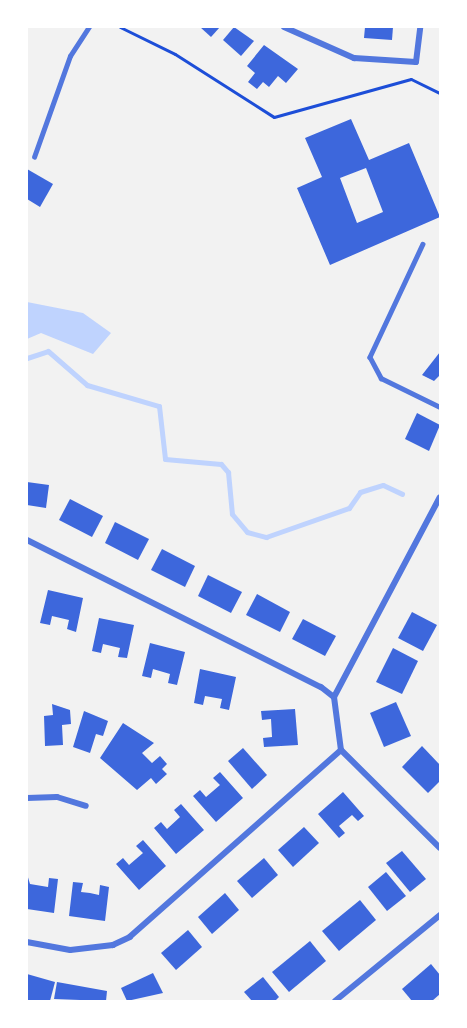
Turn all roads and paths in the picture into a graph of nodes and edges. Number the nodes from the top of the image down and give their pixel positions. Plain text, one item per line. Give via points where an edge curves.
1 (89, 27) edge
2 (120, 27) edge
3 (284, 27) edge
4 (420, 27) edge
5 (440, 93) edge
6 (34, 157) dead end
7 (423, 244) dead end
8 (440, 407) edge
9 (440, 497) edge
10 (27, 540) edge
11 (334, 697) junction
12 (341, 750) junction
13 (27, 798) edge
14 (86, 806) dead end
15 (440, 848) edge
16 (440, 915) edge
17 (27, 942) edge
18 (335, 1001) edge

1 - 6 lane via 70,56
2 - 5 path via 175,54 274,117 411,79
3 - 4 street via 354,58 416,62
7 - 8 lane via 370,357 381,378
9 - 11 street
10 - 11 street
11 - 12 street
12 - 15 street
12 - 17 street via 130,937 113,945 70,950
13 - 14 street via 57,797
16 - 18 street

